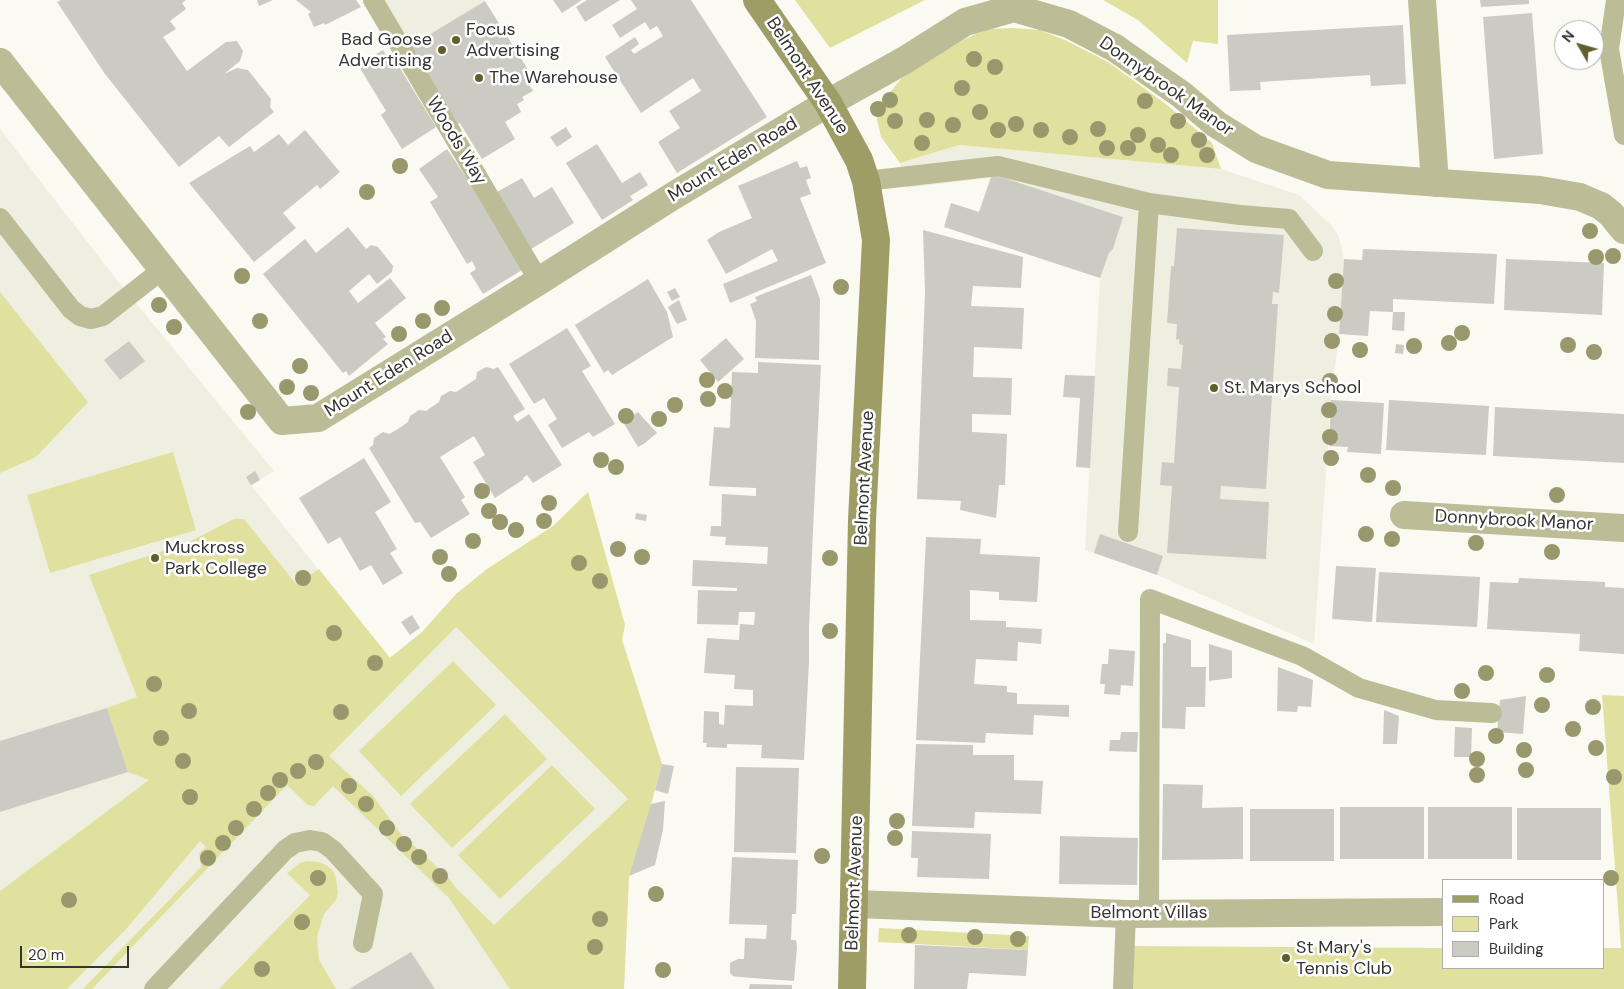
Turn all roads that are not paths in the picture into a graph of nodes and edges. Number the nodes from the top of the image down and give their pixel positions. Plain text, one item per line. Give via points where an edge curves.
1 (373, 0) edge
2 (757, 0) edge
3 (1422, 0) edge
4 (1616, 0) edge
5 (3, 74) edge
6 (828, 103) junction
7 (1624, 135) edge
8 (866, 180) junction
9 (1435, 183) junction
10 (1149, 203) junction
11 (0, 218) edge
12 (1624, 230) edge
13 (1313, 251) dead end
14 (163, 269) junction
15 (539, 281) junction
16 (1404, 515) dead end
17 (1624, 528) edge
18 (1128, 532) dead end
19 (1492, 713) dead end
20 (855, 904) junction
21 (1442, 912) edge
22 (1137, 914) junction
23 (363, 943) dead end
24 (154, 989) edge
25 (852, 989) edge
26 (1123, 989) edge

1 - 15 lane, Woods Way
2 - 6 street, Belmont Avenue
3 - 9 street
4 - 7 lane via 1609,49
5 - 14 street, Mount Eden Road
6 - 8 street, Belmont Avenue via 859,160
6 - 9 street, Donnybrook Manor via 965,22 1014,8 1069,24 1115,48 1182,95 1216,124 1256,149 1328,175
6 - 15 street, Mount Eden Road
8 - 10 lane via 998,166
8 - 20 street, Belmont Avenue via 876,240 862,520
9 - 12 street, Donnybrook Manor via 1540,190 1580,197 1601,206
10 - 13 lane via 1288,219
10 - 18 lane
11 - 14 lane via 71,309 80,316 91,319 103,316
14 - 15 street, Mount Eden Road via 282,421 318,418
16 - 17 street, Donnybrook Manor
19 - 22 lane via 1436,710 1359,688 1302,656 1150,599
20 - 22 street, Belmont Villas
20 - 25 street, Belmont Avenue
21 - 22 street, Belmont Villas
22 - 26 lane
23 - 24 lane via 373,894 322,842 295,843

